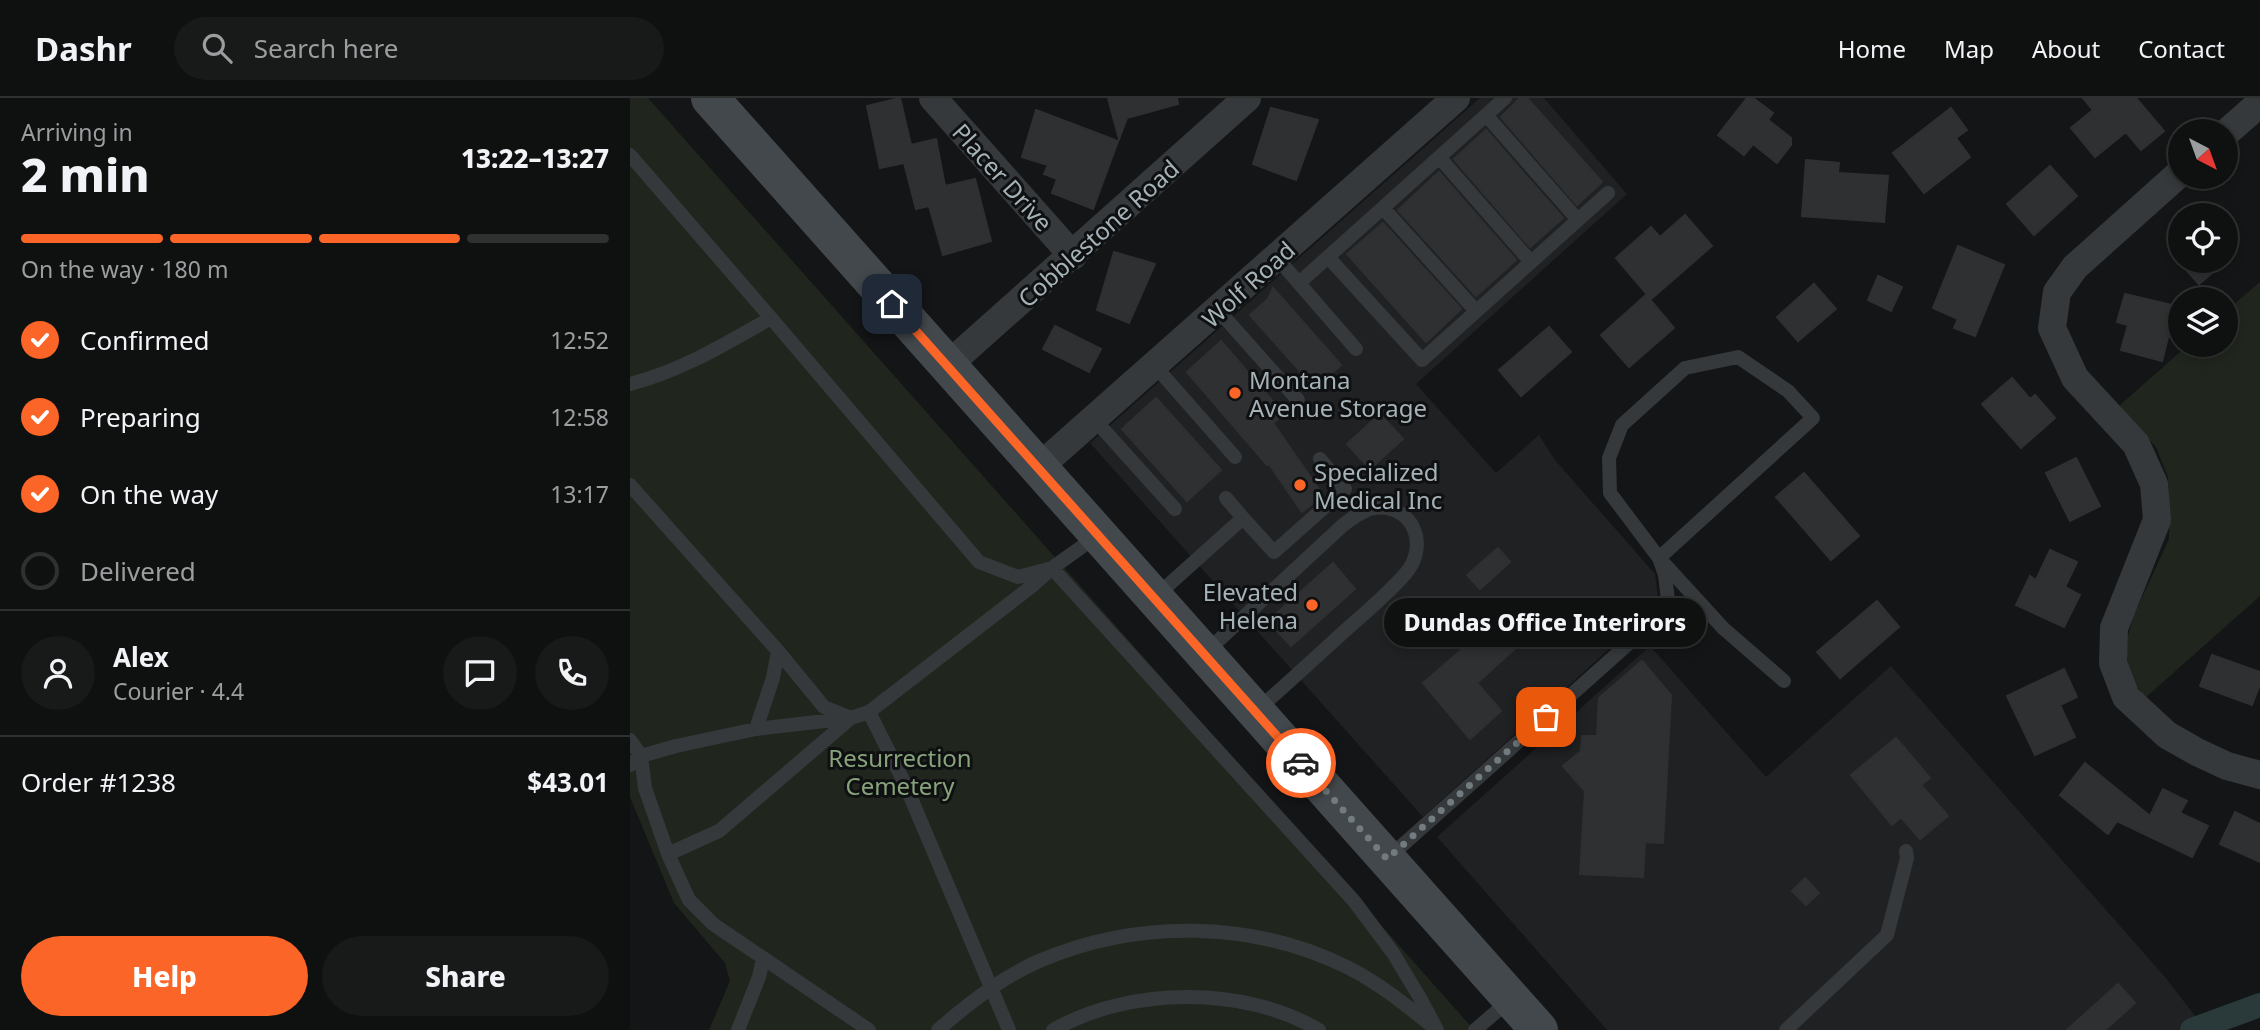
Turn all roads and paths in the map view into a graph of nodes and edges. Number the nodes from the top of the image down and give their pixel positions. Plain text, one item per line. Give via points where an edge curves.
1 (710, 98) edge
2 (933, 98) edge
3 (1456, 98) edge
4 (1505, 98) edge
5 (2260, 103) edge
6 (1228, 104) edge
7 (1486, 115) junction
8 (2238, 122) edge
9 (630, 155) edge
10 (1439, 158) junction
11 (2168, 184) edge
12 (1608, 193) dead end
13 (1383, 208) junction
14 (1578, 220) junction
15 (1073, 256) junction
16 (1328, 257) junction
17 (1277, 258) junction
18 (1531, 262) junction
19 (1299, 284) junction
20 (1218, 310) junction
21 (1476, 311) junction
22 (771, 318) junction
23 (1356, 349) dead end
24 (947, 366) junction
25 (1154, 366) junction
26 (630, 384) edge
27 (1298, 400) dead end
28 (1094, 419) junction
29 (1235, 457) dead end
30 (1320, 459) dead end
31 (1038, 468) junction
32 (630, 485) edge
33 (1226, 498) dead end
34 (1175, 509) dead end
35 (1243, 518) junction
36 (1098, 535) junction
37 (1659, 558) junction
38 (1052, 568) junction
39 (1154, 598) junction
40 (778, 651) junction
41 (1204, 654) junction
42 (1784, 681) dead end
43 (869, 712) junction
44 (1255, 712) junction
45 (851, 718) junction
46 (756, 729) junction
47 (630, 740) edge
48 (636, 761) edge
49 (2260, 775) edge
50 (1906, 851) dead end
51 (668, 854) junction
52 (1387, 859) junction
53 (763, 959) junction
54 (991, 988) junction
55 (1511, 999) junction
56 (738, 1030) edge
57 (869, 1030) edge
58 (938, 1030) edge
59 (1009, 1030) edge
60 (1052, 1030) edge
61 (1320, 1030) edge
62 (1436, 1030) edge
63 (1475, 1030) edge
64 (1539, 1030) edge
65 (1786, 1030) edge

1 - 24 main road
2 - 15 street, Placer Drive
3 - 17 street, Wolf Road
4 - 7 lane
5 - 8 street
6 - 15 street, Cobblestone Road
7 - 10 lane
7 - 14 lane
9 - 22 lane
10 - 13 lane
10 - 18 lane
11 - 49 street via 2074,267 2057,292 2052,328 2076,378 2136,444 2154,484 2157,520 2114,628 2113,663 2126,696 2177,741 2227,766
12 - 14 lane
13 - 16 lane
13 - 21 lane
14 - 18 lane
15 - 24 street, Cobblestone Road
16 - 19 lane
16 - 21 lane via 1422,360
17 - 19 lane
17 - 20 street, Wolf Road
18 - 21 lane
19 - 23 lane
20 - 25 street, Wolf Road
20 - 27 lane
22 - 26 lane via 695,361
22 - 38 lane via 979,562 1018,577
24 - 31 main road
25 - 28 street, Wolf Road
25 - 29 lane
28 - 31 street, Wolf Road
28 - 34 lane
30 - 35 lane via 1346,489 1274,552
31 - 36 main road
32 - 40 lane
33 - 35 lane
35 - 39 lane
36 - 38 lane
36 - 39 main road
37 - 37 lane via 1610,493 1609,458 1617,436 1622,425 1685,368 1738,357 1788,391 1813,418
37 - 42 lane via 1723,628
37 - 52 lane via 1668,600 1655,620
38 - 43 lane
38 - 62 lane via 1354,901 1393,953
39 - 41 main road
40 - 45 lane via 824,707
40 - 46 lane
41 - 44 main road
41 - 44 lane via 1356,515 1383,508 1412,524 1418,538 1417,555 1407,572
43 - 45 lane
43 - 54 lane via 905,784
44 - 52 main road
45 - 46 lane
45 - 51 lane via 719,831
46 - 48 lane via 676,746
47 - 48 lane
48 - 51 lane
50 - 65 lane via 1887,935
51 - 53 lane via 689,900 713,924
52 - 55 main road
53 - 56 lane
53 - 57 lane
54 - 58 lane
54 - 59 lane
54 - 62 lane via 1038,962 1088,943 1194,930 1248,935 1299,947 1349,968 1395,995
55 - 63 lane
55 - 64 main road
60 - 61 lane via 1128,1002 1189,996 1249,1003

